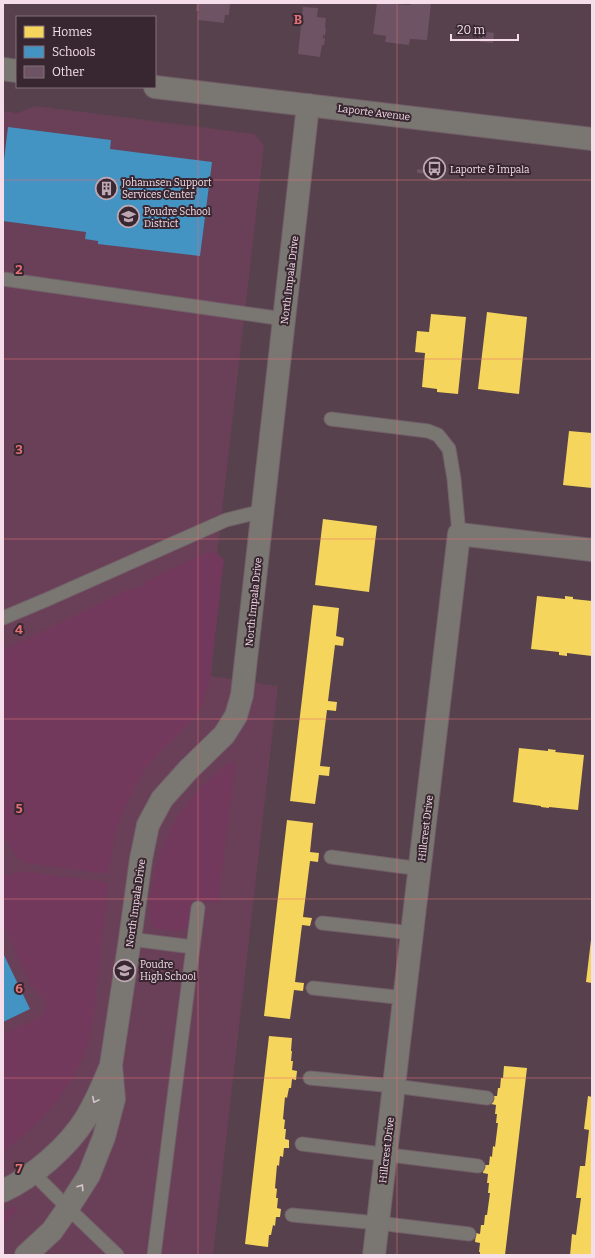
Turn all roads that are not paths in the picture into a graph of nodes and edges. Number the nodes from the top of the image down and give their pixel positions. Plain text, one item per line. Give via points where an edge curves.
1 (3, 69) edge
2 (16, 70) edge
3 (156, 87) edge
4 (308, 105) junction
5 (592, 139) edge
6 (3, 279) edge
7 (284, 319) junction
8 (331, 419) dead end
9 (263, 511) junction
10 (459, 534) junction
11 (592, 550) edge
12 (3, 618) edge
13 (331, 857) dead end
14 (420, 869) junction
15 (198, 908) dead end
16 (322, 923) dead end
17 (412, 933) junction
18 (130, 940) junction
19 (194, 947) junction
20 (313, 988) dead end
21 (405, 998) junction
22 (112, 1065) junction
23 (310, 1078) dead end
24 (394, 1086) junction
25 (487, 1098) dead end
26 (302, 1144) dead end
27 (385, 1155) junction
28 (478, 1166) dead end
29 (33, 1173) junction
30 (3, 1191) edge
31 (68, 1208) junction
32 (292, 1215) dead end
33 (378, 1223) junction
34 (468, 1234) dead end
35 (26, 1255) edge
36 (117, 1255) edge
37 (154, 1255) edge
38 (374, 1255) edge

1 - 2 street
3 - 4 street, Laporte Avenue
4 - 5 street, Laporte Avenue
4 - 7 street, North Impala Drive
6 - 7 lane
7 - 9 street, North Impala Drive
8 - 10 lane via 428,431 438,435 449,449
9 - 12 lane via 226,520
9 - 18 street, North Impala Drive via 242,695 236,716 224,735 162,799 148,825
10 - 11 street
10 - 14 street, Hillcrest Drive
13 - 14 lane
14 - 17 street, Hillcrest Drive
15 - 19 lane
16 - 17 lane
17 - 21 street, Hillcrest Drive
18 - 19 lane
18 - 22 street, North Impala Drive
19 - 37 lane
20 - 21 lane
21 - 24 street, Hillcrest Drive
22 -> 29 street, North Impala Drive via 85,1120 60,1150
31 -> 22 street, North Impala Drive via 89,1176 104,1137 114,1100
23 - 24 lane
24 - 25 lane
24 - 27 street, Hillcrest Drive
26 - 27 lane
27 - 28 lane
27 - 33 street, Hillcrest Drive
29 - 30 street, North Impala Drive
29 - 31 lane
31 - 35 street, North Impala Drive via 52,1231
31 - 36 lane
32 - 33 lane
33 - 34 lane
33 - 38 street, Hillcrest Drive

